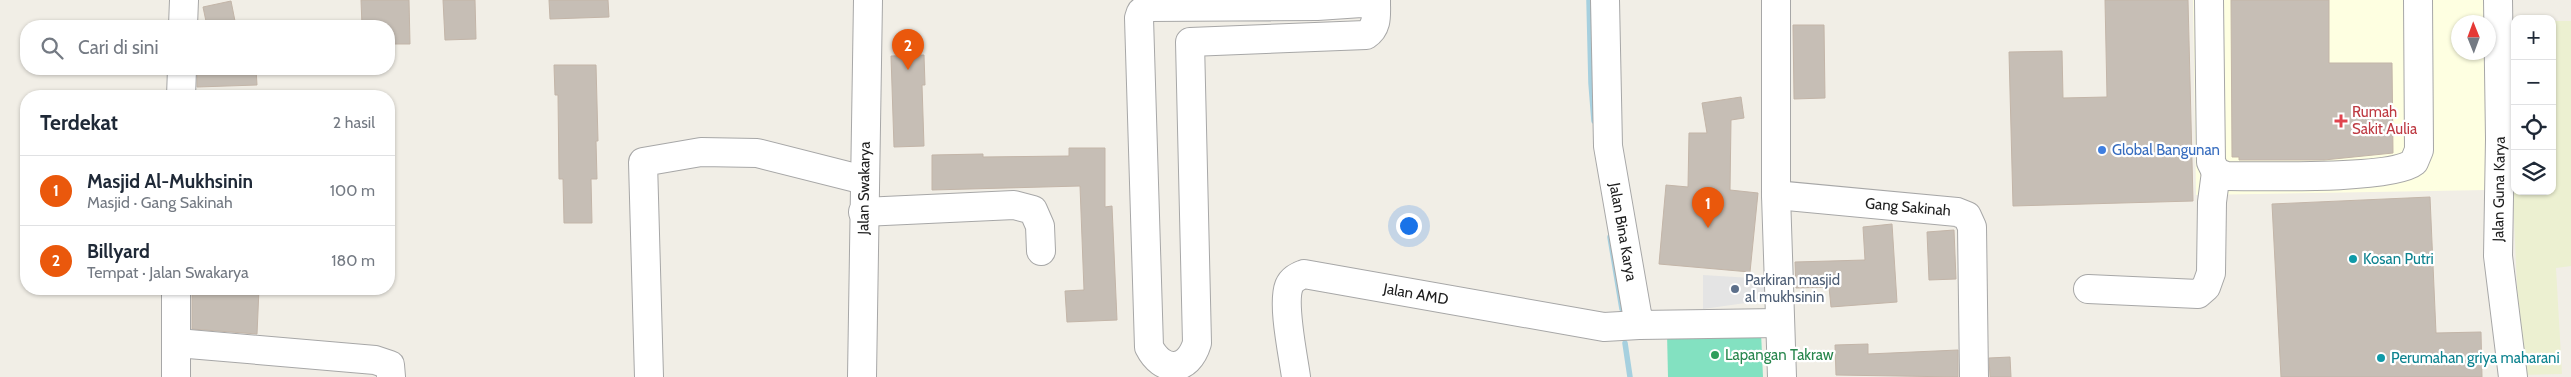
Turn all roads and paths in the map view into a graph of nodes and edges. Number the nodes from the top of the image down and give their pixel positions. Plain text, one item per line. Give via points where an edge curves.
1 (184, 0) edge
2 (868, 0) edge
3 (1605, 0) edge
4 (1776, 0) edge
5 (2210, 0) edge
6 (2418, 0) edge
7 (2498, 0) edge
8 (1376, 1) edge
9 (1188, 7) junction
10 (183, 20) edge
11 (1190, 42) junction
12 (182, 75) edge
13 (181, 90) edge
14 (2216, 172) junction
15 (864, 180) junction
16 (1776, 195) junction
17 (863, 212) junction
18 (1041, 252) dead end
19 (2088, 289) dead end
20 (176, 295) edge
21 (1779, 323) junction
22 (1639, 325) junction
23 (176, 343) junction
24 (176, 377) edge
25 (391, 377) edge
26 (649, 377) edge
27 (862, 377) edge
28 (1296, 377) edge
29 (1782, 377) edge
30 (1974, 377) edge
31 (2514, 377) edge

1 - 10 street
2 - 15 street, Jalan Swakarya
3 - 22 street, Jalan Bina Karya via 1608,146
4 - 16 street
5 - 14 street via 2212,162
6 - 14 street via 2418,150 2414,162 2404,168 2357,174 2226,176
7 - 31 street, Jalan Guna Karya via 2498,256
8 - 9 street via 1317,6
8 - 11 street via 1376,23 1373,31 1366,35
9 - 11 street
9 - 11 street via 1149,7 1141,12 1139,18 1149,346 1155,358 1178,366 1188,363 1197,344
12 - 13 street
14 - 19 street via 2210,273 2206,286 2198,294
15 - 17 street, Jalan Swakarya
15 - 26 street via 757,153 701,152 643,162
16 - 21 street
16 - 30 street, Gang Sakinah via 1957,212 1967,216 1972,227
17 - 18 street via 1014,205 1033,210 1040,226
17 - 27 street, Jalan Swakarya
20 - 23 street
21 - 22 street
21 - 29 street
22 - 28 street, Jalan AMD via 1604,327 1304,274 1289,284 1286,298
23 - 24 street
23 - 25 street via 375,360 390,365

